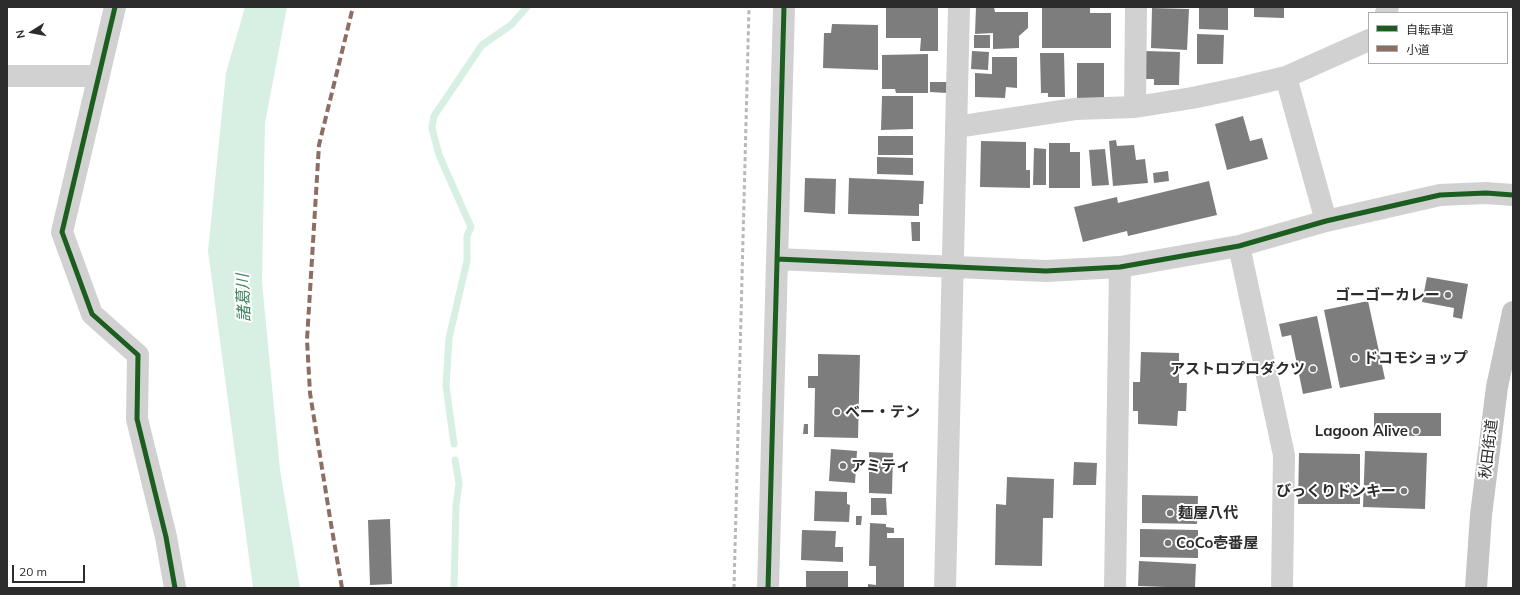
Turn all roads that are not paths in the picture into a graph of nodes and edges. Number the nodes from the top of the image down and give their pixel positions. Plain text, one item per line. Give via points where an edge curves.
1 (115, 7) edge
2 (784, 7) edge
3 (959, 7) edge
4 (1136, 7) edge
5 (1368, 40) edge
6 (7, 76) edge
7 (99, 76) junction
8 (1286, 77) junction
9 (1135, 107) junction
10 (956, 126) junction
11 (1513, 195) edge
12 (1326, 221) junction
13 (1239, 246) junction
14 (777, 259) junction
15 (954, 266) junction
16 (1120, 267) junction
17 (1513, 312) edge
18 (175, 588) edge
19 (768, 588) edge
20 (945, 588) edge
21 (1115, 588) edge
22 (1282, 588) edge
23 (1476, 588) edge

1 - 7 street
2 - 14 street
3 - 10 street
4 - 9 street
5 - 8 street
6 - 7 street
7 - 18 street via 62,232 92,314 138,355 137,419 166,537
8 - 9 street via 1192,98
8 - 12 street
9 - 10 street via 1074,109
10 - 15 street
11 - 12 street via 1440,195
12 - 13 street
13 - 16 street
13 - 22 street via 1284,455
14 - 15 street
14 - 19 street
15 - 16 street via 1046,271
15 - 20 street
16 - 21 street
17 - 23 main road, 秋田街道 via 1497,387 1481,515

